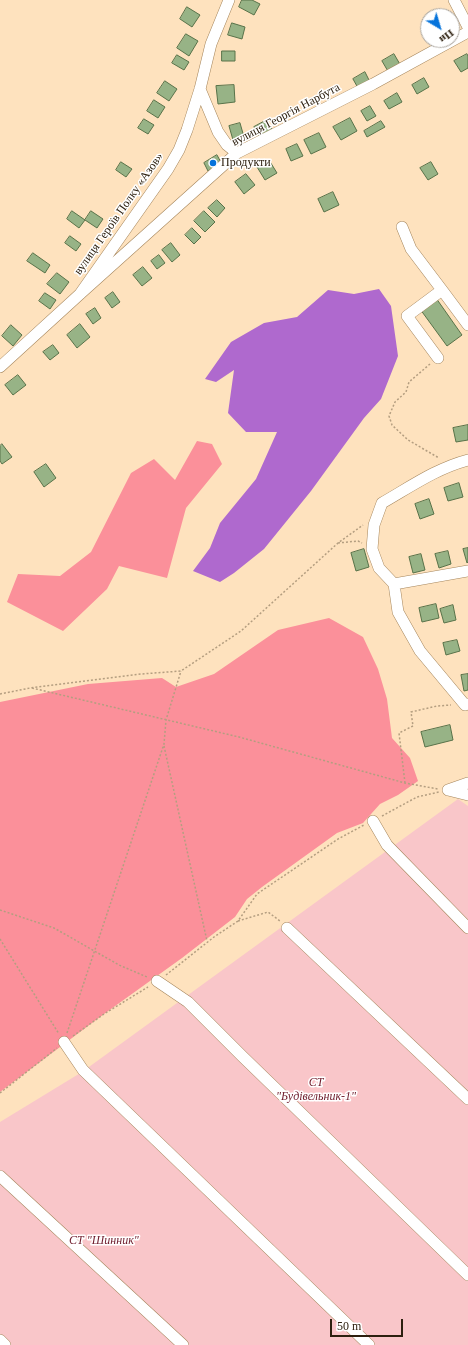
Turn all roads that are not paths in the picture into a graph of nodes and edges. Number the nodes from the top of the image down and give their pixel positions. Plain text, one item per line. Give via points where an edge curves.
1 (229, 0) edge
2 (454, 0) edge
3 (468, 27) edge
4 (468, 32) edge
5 (200, 89) junction
6 (237, 153) junction
7 (402, 227) dead end
8 (442, 290) junction
9 (80, 294) junction
10 (468, 325) edge
11 (438, 358) road end
12 (0, 367) edge
13 (468, 460) edge
14 (468, 571) edge
15 (394, 584) junction
16 (466, 705) edge
17 (468, 783) edge
18 (468, 796) edge
19 (373, 821) road end
20 (287, 928) road end
21 (468, 928) edge
22 (157, 981) road end
23 (64, 1042) road end
24 (468, 1099) edge
25 (0, 1176) edge
26 (468, 1274) edge
27 (0, 1340) edge
28 (5, 1345) edge
29 (183, 1345) edge
30 (369, 1345) edge

1 - 5 street, вулиця Героїв Полку «Азов» via 211,44
2 - 3 street
4 - 6 street, вулиця Георгія Нарбута
5 - 6 street via 218,132 227,145
5 - 9 street, вулиця Героїв Полку «Азов» via 187,130 168,169
6 - 9 street, вулиця Георгія Нарбута
7 - 8 street via 410,249
8 - 10 street
8 - 11 street via 407,316
9 - 12 street, вулиця Героїв Полку «Азов»
13 - 15 street via 453,464 382,503 374,525 372,549 379,568
14 - 15 street
15 - 16 street via 398,612 420,651
17 - 18 street via 448,790
19 - 21 street via 386,845
20 - 24 street
22 - 26 street via 188,1002
23 - 30 street via 83,1070
25 - 29 street
27 - 28 street

